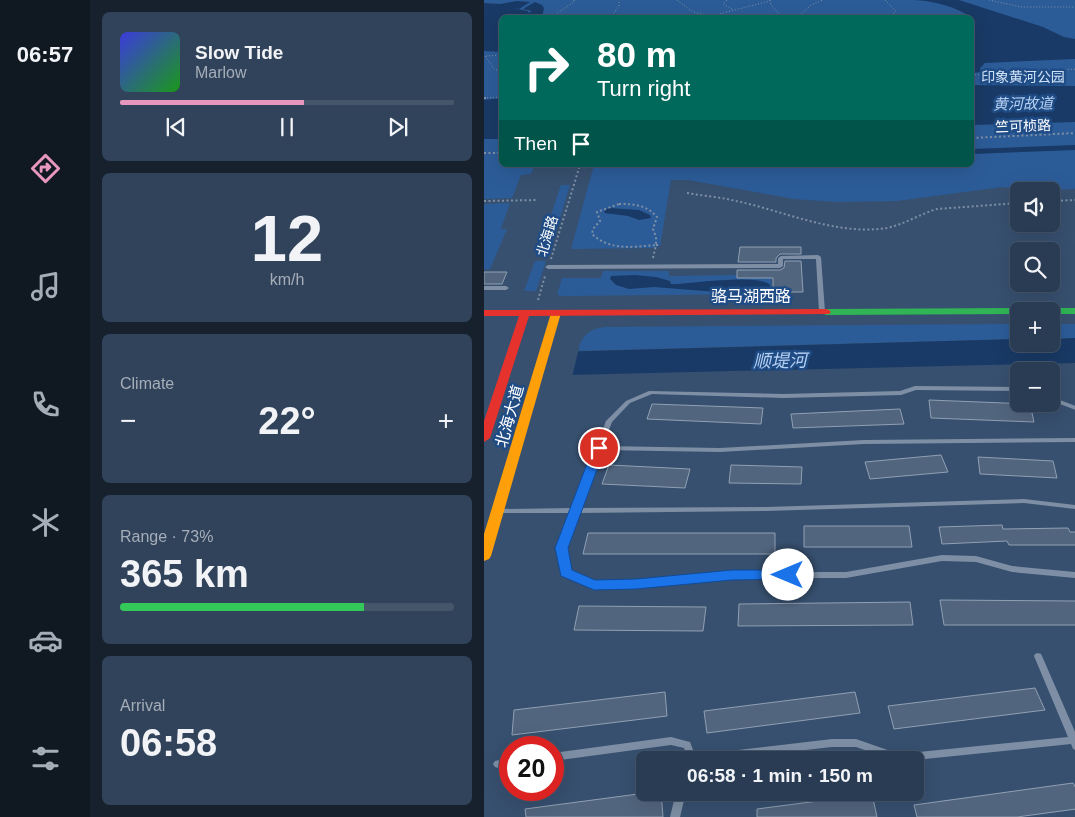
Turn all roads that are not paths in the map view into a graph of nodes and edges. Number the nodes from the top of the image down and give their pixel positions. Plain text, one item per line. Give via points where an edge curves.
1 (548, 267) road end
2 (484, 288) edge
3 (506, 288) dead end
4 (1060, 311) edge
5 (1075, 311) edge
6 (822, 312) junction
7 (1010, 312) edge
8 (530, 313) junction
9 (556, 313) junction
10 (484, 314) edge
11 (1010, 389) edge
12 (1060, 402) edge
13 (1075, 408) edge
14 (484, 438) edge
15 (1075, 440) edge
16 (599, 448) junction
17 (1075, 507) edge
18 (498, 511) junction
19 (577, 511) junction
20 (484, 556) edge
21 (1075, 575) edge
22 (1038, 656) dead end
23 (1074, 743) edge
24 (690, 751) edge
25 (763, 751) edge
26 (879, 751) edge
27 (564, 756) edge
28 (924, 756) edge
29 (678, 801) edge
30 (674, 817) edge

1 - 6 lane via 780,266 780,258 818,257
2 - 3 lane
4 - 5 street
6 - 7 street, 骆马湖西路
6 - 9 street, 骆马湖西路
8 - 9 street, 骆马湖西路
8 - 10 street, 骆马湖西路
8 - 14 street, 北海大道 via 517,336
9 - 18 street, 北海大道
11 - 16 lane via 915,388 901,393 783,396 652,392 628,402 609,421
12 - 13 lane
15 - 16 lane via 902,441 720,450
16 - 19 lane
17 - 19 lane via 1024,501
18 - 19 lane
18 - 20 street, 北海大道
19 - 21 lane via 562,548 566,573 594,585 732,575 846,575 942,558 976,559 1012,569
22 - 23 lane
23 - 28 lane
24 - 27 lane via 687,745 671,741
25 - 26 lane via 856,743
29 - 30 lane

